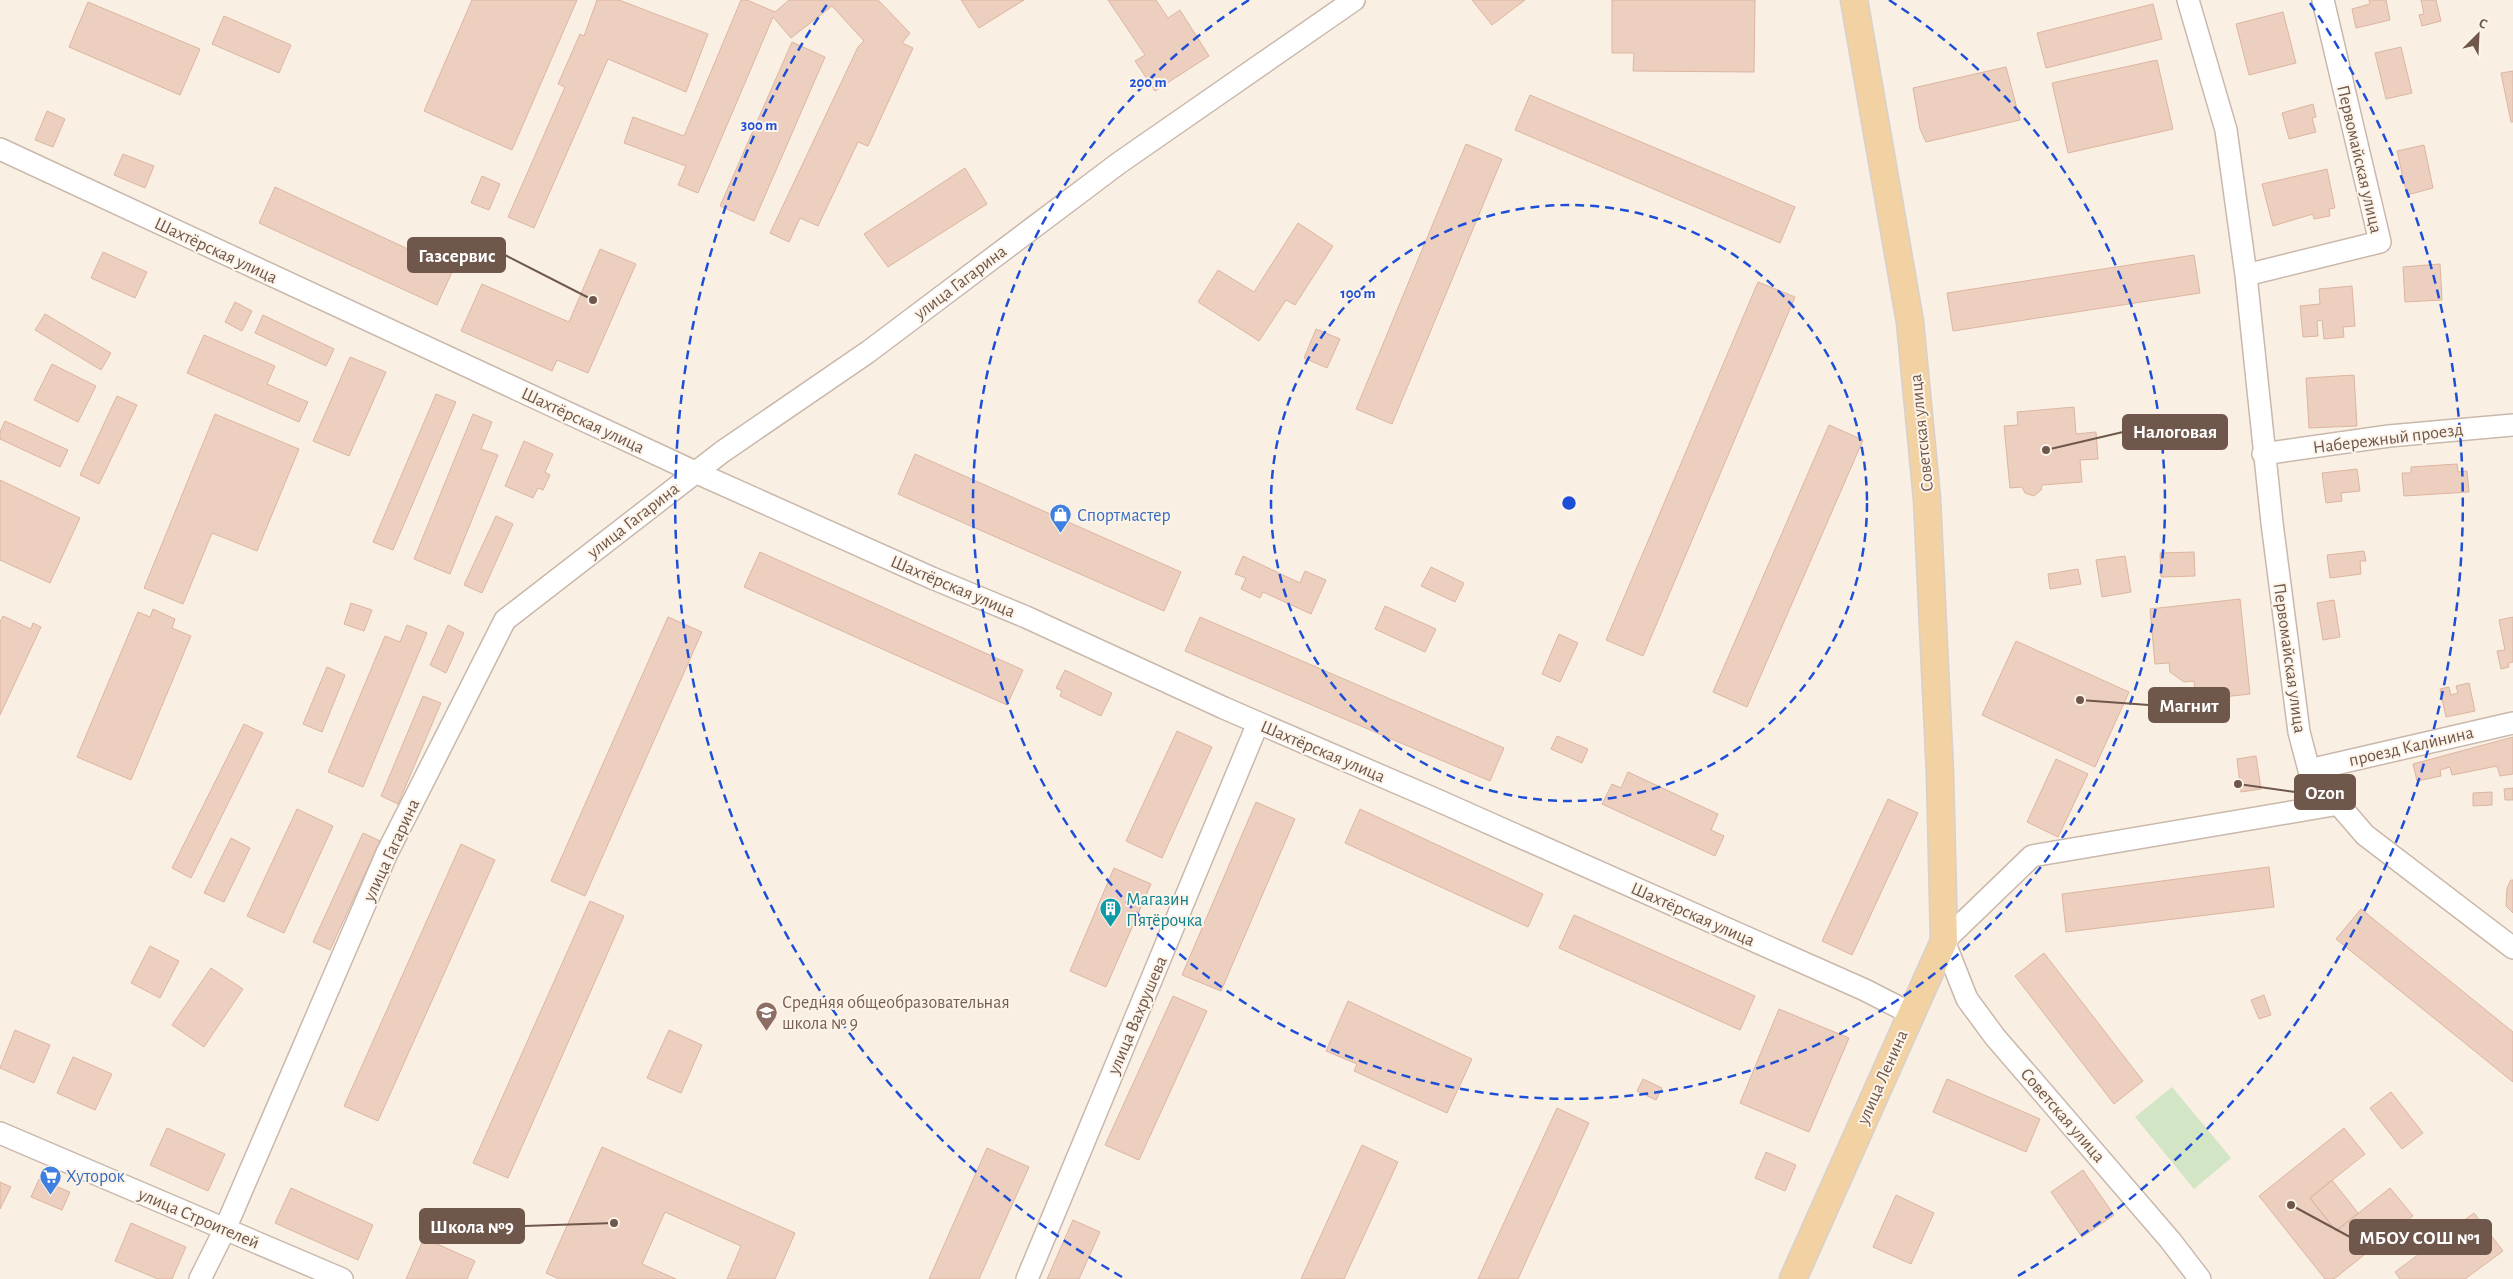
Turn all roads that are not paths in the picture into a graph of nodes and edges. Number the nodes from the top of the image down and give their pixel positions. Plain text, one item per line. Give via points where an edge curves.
1 (1354, 0) edge
2 (1854, 0) edge
3 (2188, 0) edge
4 (2323, 0) edge
5 (0, 150) edge
6 (2246, 274) junction
7 (2513, 425) edge
8 (2263, 454) junction
9 (696, 472) junction
10 (2513, 722) edge
11 (1258, 723) junction
12 (2309, 770) junction
13 (2339, 804) junction
14 (1943, 870) joint
15 (1944, 941) junction
16 (2513, 948) edge
17 (1910, 1013) junction
18 (0, 1133) edge
19 (225, 1229) junction
20 (200, 1279) edge
21 (342, 1279) edge
22 (1027, 1279) edge
23 (1793, 1279) edge
24 (2200, 1279) edge

1 - 9 street, улица Гагарина via 1119,163 868,352
2 - 14 main road, Советская улица via 1910,322 1927,499
3 - 6 street, Первомайская улица via 2226,130
4 - 6 street, Первомайская улица via 2380,242
5 - 9 street, Шахтёрская улица
6 - 8 street, Первомайская улица
7 - 8 street, Набережный проезд via 2389,436
8 - 12 street, Первомайская улица via 2299,732
9 - 11 street, Шахтёрская улица
9 - 19 street, улица Гагарина via 505,620 387,853
10 - 12 street, проезд Калинина
11 - 17 street, Шахтёрская улица via 1865,990
11 - 22 street, улица Вахрушева
12 - 13 street, Первомайская улица
13 - 15 street via 2032,856
13 - 16 street, Первомайская улица via 2365,835
14 - 15 main road, улица Ленина
15 - 17 main road, улица Ленина
15 - 24 street, Советская улица via 1968,999 1995,1037
17 - 23 main road, улица Ленина
18 - 19 street, улица Строителей
19 - 20 street, улица Гагарина
19 - 21 street, улица Строителей

